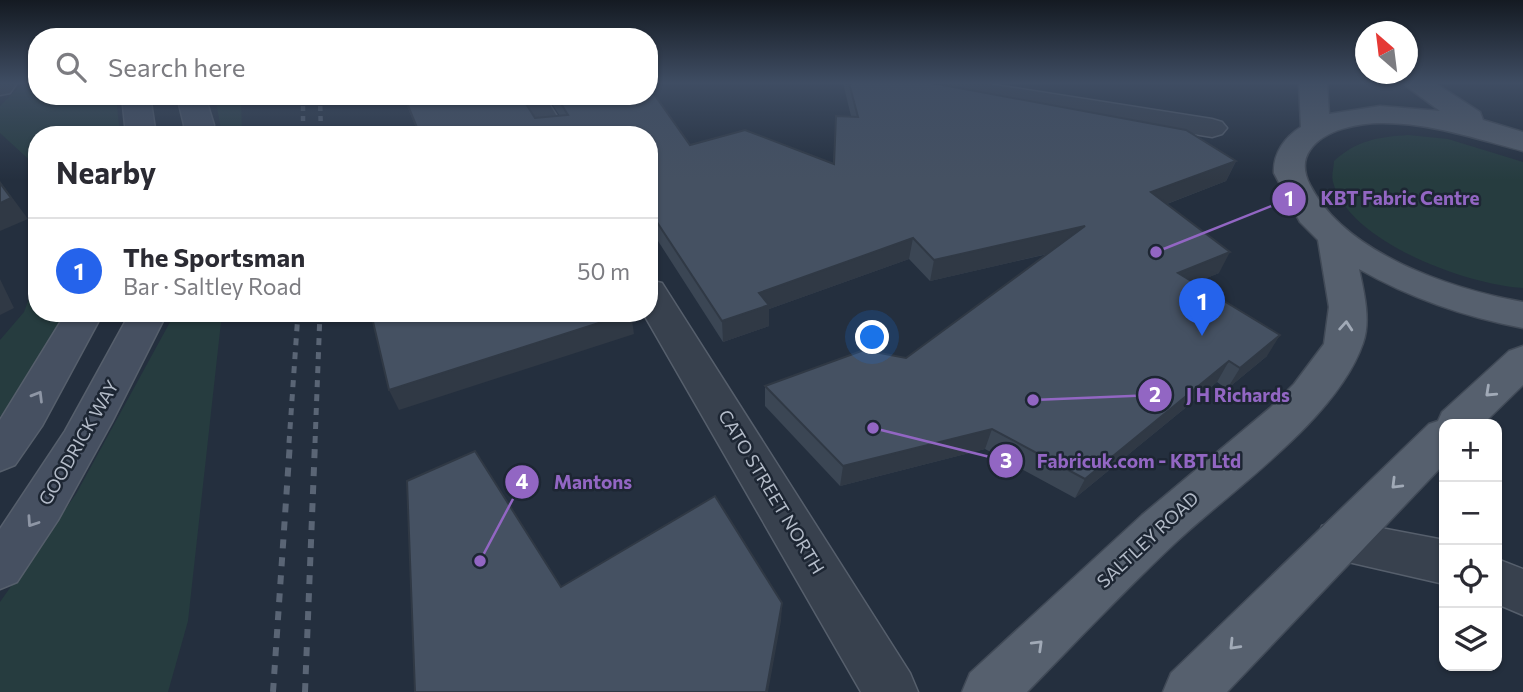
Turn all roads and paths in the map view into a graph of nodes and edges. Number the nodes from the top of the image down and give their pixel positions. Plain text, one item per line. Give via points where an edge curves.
1 (1134, 115) edge
2 (1315, 115) edge
3 (1389, 115) edge
4 (1398, 115) edge
5 (1465, 115) edge
6 (1212, 128) dead end
7 (1316, 128) junction
8 (1513, 139) edge
9 (1334, 236) junction
10 (658, 307) edge
11 (1523, 315) edge
12 (80, 322) edge
13 (144, 322) edge
14 (1523, 361) edge
15 (1462, 419) edge
16 (1439, 441) edge
17 (0, 453) edge
18 (1339, 541) junction
19 (1439, 561) edge
20 (0, 567) edge
21 (1502, 583) edge
22 (1523, 592) edge
23 (891, 692) edge
24 (989, 692) edge
25 (1190, 692) edge

1 - 6 street
2 - 7 main road
3 - 7 main road via 1351,117
4 - 8 main road via 1447,121
5 - 8 main road
7 - 9 main road via 1294,146 1289,172 1302,202
9 - 11 main road via 1381,267 1439,294
24 -> 9 main road, SALTLEY ROAD via 1317,386 1345,344 1347,300
10 - 23 street, CATO STREET NORTH
17 -> 12 main road
13 -> 20 main road, GOODRICK WAY via 34,521
14 -> 15 main road
16 -> 18 main road
18 - 19 street
18 -> 25 main road
21 - 22 street

